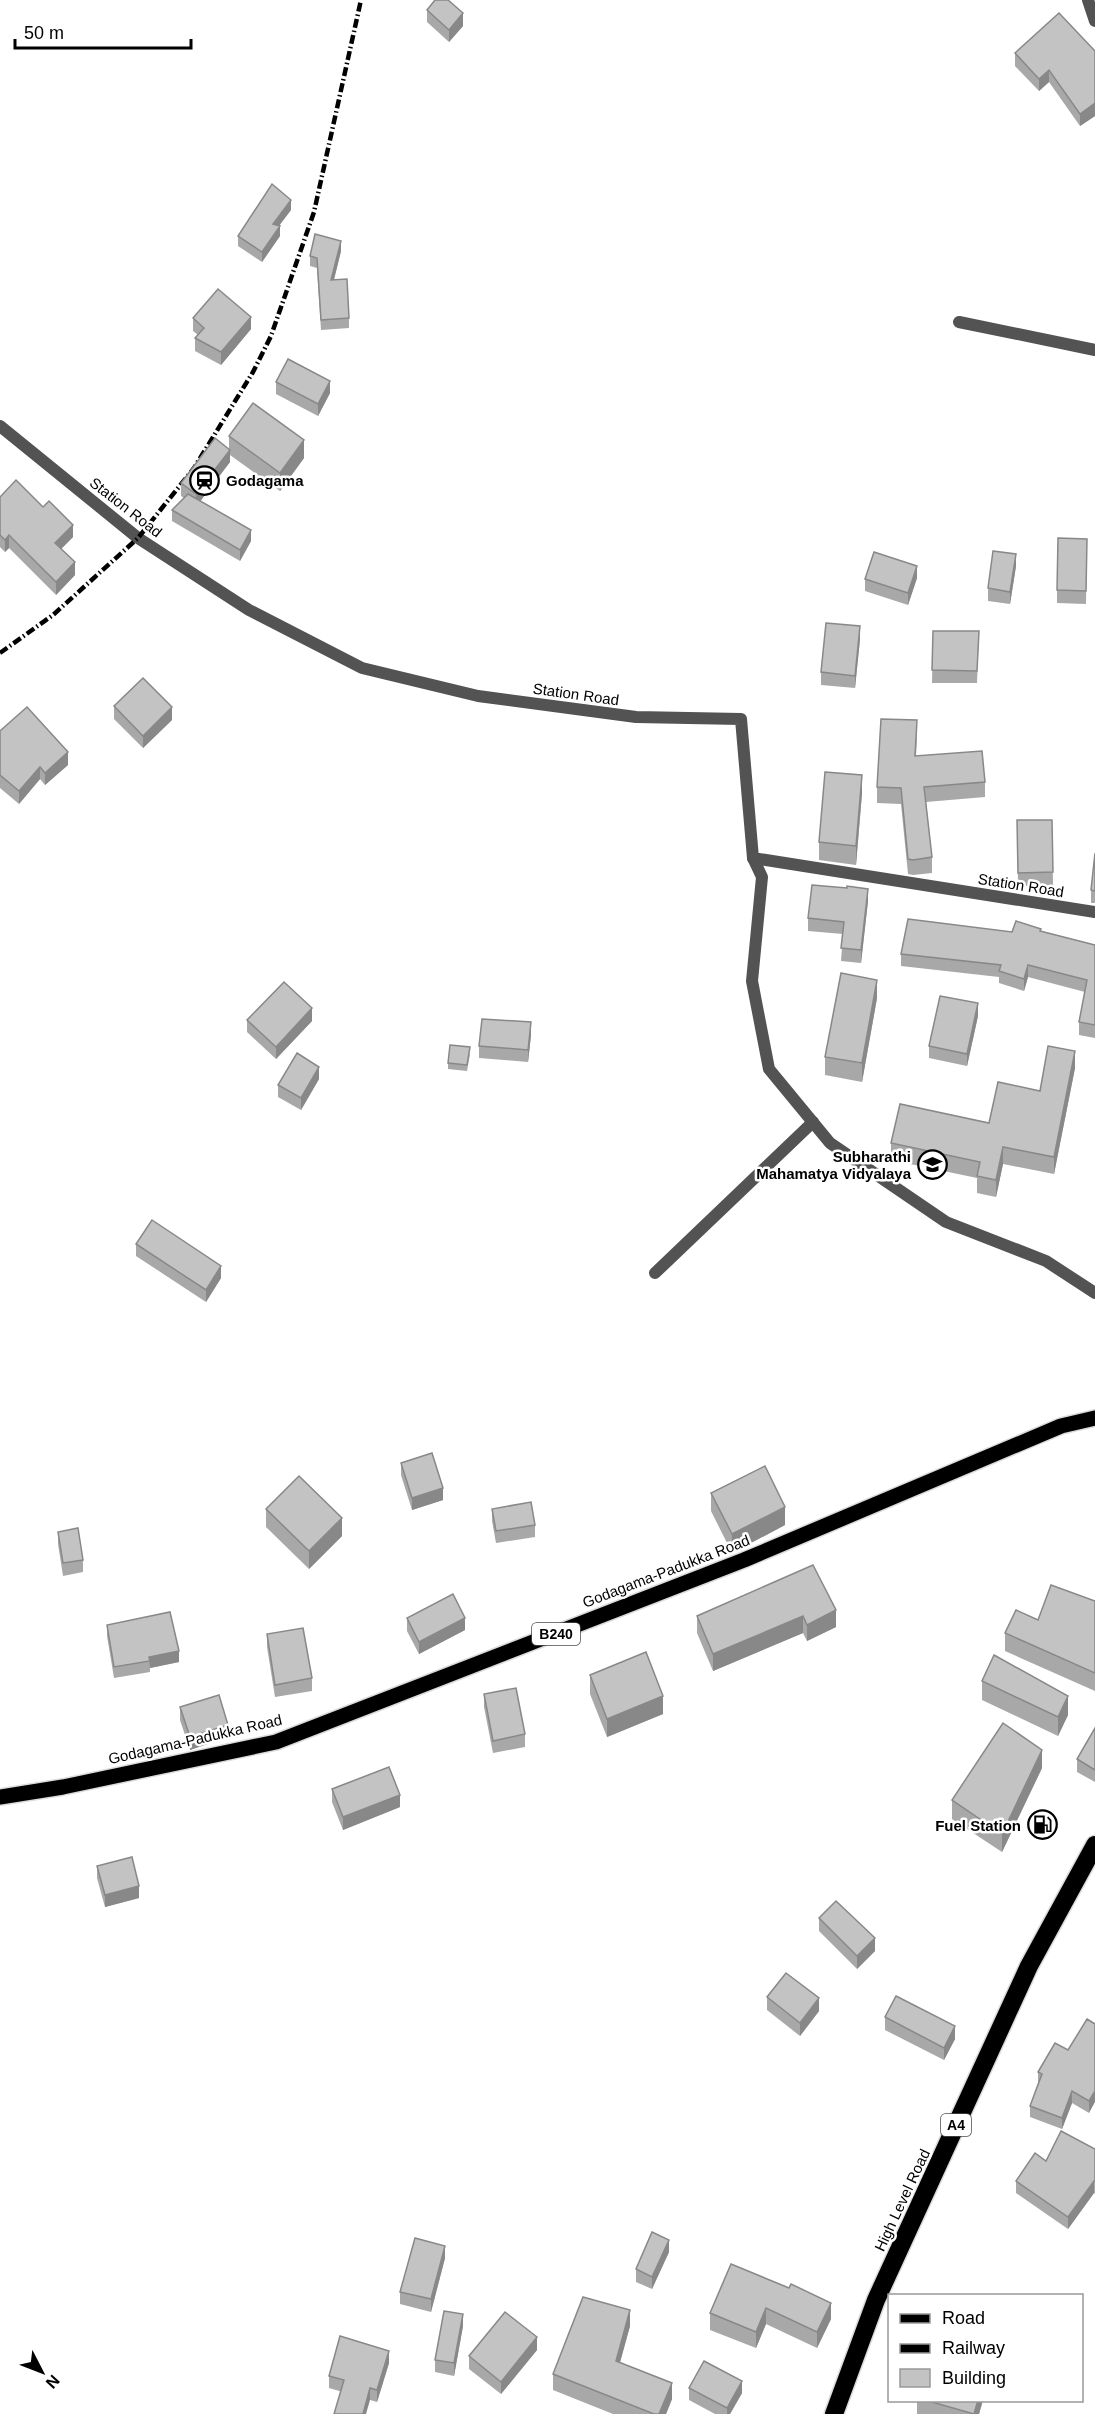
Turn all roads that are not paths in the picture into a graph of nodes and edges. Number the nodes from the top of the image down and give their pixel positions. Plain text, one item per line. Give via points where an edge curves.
1 (1088, 0) edge
2 (1095, 21) edge
3 (959, 322) dead end
4 (1095, 350) edge
5 (0, 426) edge
6 (753, 858) junction
7 (1095, 912) edge
8 (813, 1122) junction
9 (655, 1273) dead end
10 (1095, 1293) edge
11 (1095, 1418) edge
12 (0, 1797) edge
13 (1095, 1845) edge
14 (834, 2414) edge

1 - 2 street
3 - 4 street
5 - 6 street, Station Road via 138,538 249,610 362,668 477,696 636,717 741,719
6 - 7 street, Station Road
6 - 8 street via 762,877 752,981 770,1069
8 - 9 street
8 - 10 street via 830,1143 946,1222 1046,1261
11 - 12 main road, Godagama-Padukka Road / B240 via 1060,1426 744,1560 276,1742
13 - 14 highway, High Level Road / A4 via 1029,1966 876,2300

